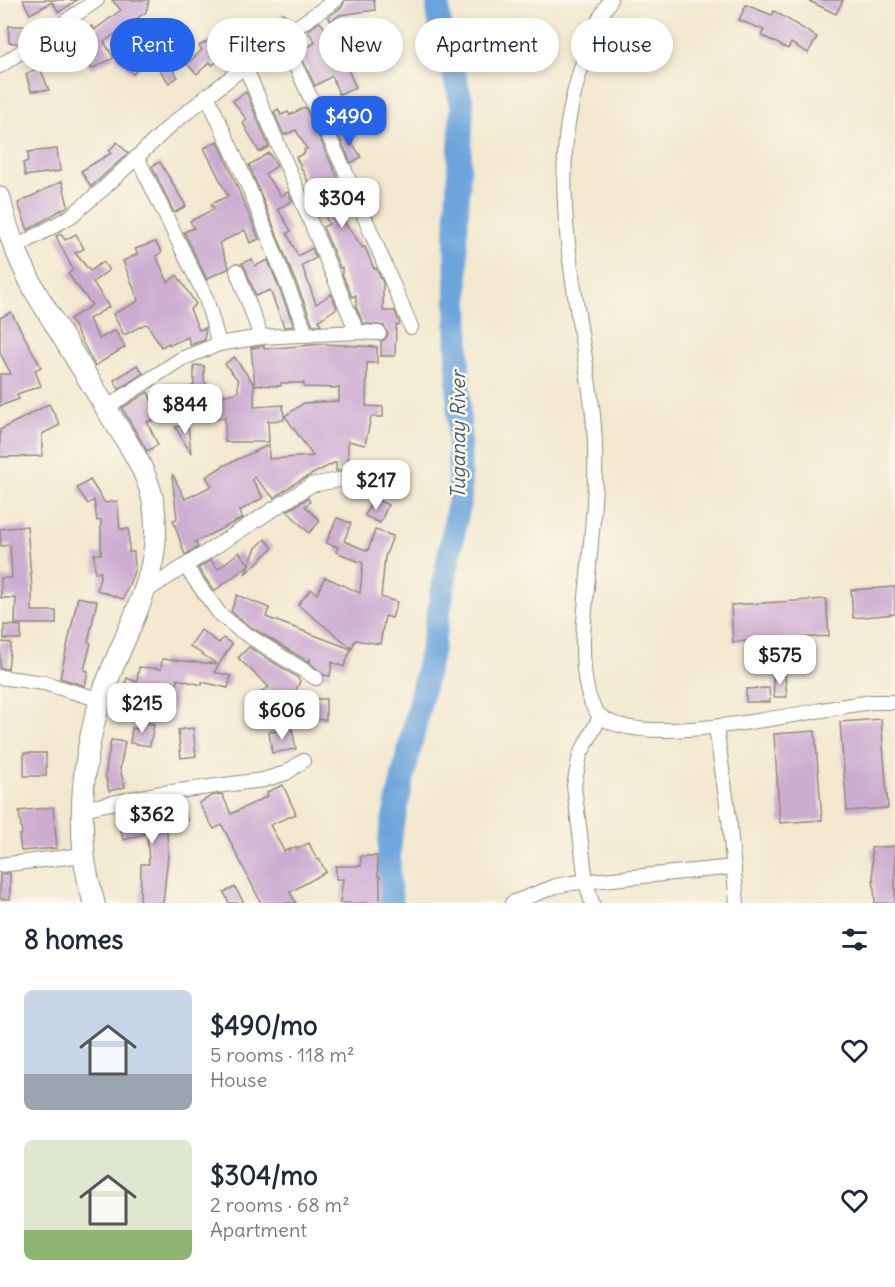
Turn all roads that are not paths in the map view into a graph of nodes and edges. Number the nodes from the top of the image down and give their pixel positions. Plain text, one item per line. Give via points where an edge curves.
1 (97, 0) edge
2 (336, 0) edge
3 (610, 0) edge
4 (307, 20) edge
5 (0, 66) edge
6 (237, 72) edge
7 (248, 72) edge
8 (298, 72) edge
9 (207, 95) junction
10 (137, 157) junction
11 (0, 198) edge
12 (15, 248) junction
13 (237, 271) dead end
14 (411, 327) dead end
15 (357, 332) junction
16 (379, 333) dead end
17 (307, 334) junction
18 (261, 337) junction
19 (219, 344) junction
20 (106, 408) junction
21 (350, 478) dead end
22 (185, 566) junction
23 (146, 591) junction
24 (0, 676) edge
25 (316, 678) dead end
26 (100, 700) junction
27 (895, 702) edge
28 (600, 717) junction
29 (716, 727) junction
30 (303, 761) dead end
31 (82, 809) junction
32 (84, 855) junction
33 (0, 865) edge
34 (734, 867) junction
35 (586, 882) junction
36 (94, 903) edge
37 (512, 903) edge
38 (592, 903) edge
39 (737, 903) edge

1 - 5 street
2 - 4 street
3 - 28 street via 590,37 570,106 564,217 593,416 594,504 583,627 588,694
6 - 9 street
7 - 15 street
8 - 14 street
9 - 10 street
9 - 17 street
10 - 12 street via 71,216
10 - 19 street via 206,298
11 - 12 main road
12 - 20 main road via 35,291
13 - 18 street
15 - 16 street
15 - 17 street
17 - 18 street
18 - 19 street
19 - 20 street via 181,359
20 - 23 main road via 152,495 156,539
21 - 22 street via 311,485
22 - 23 street
22 - 25 street via 219,613
23 - 26 main road
24 - 26 street via 44,682
26 - 31 main road via 88,752
27 - 29 street via 863,703
28 - 29 street via 637,730
28 - 35 street via 580,755 576,772
29 - 34 street
30 - 31 street via 286,773 264,780 155,794
31 - 32 main road
32 - 33 street
32 - 36 main road
34 - 35 street
34 - 39 street
35 - 37 street via 556,886
35 - 38 street

